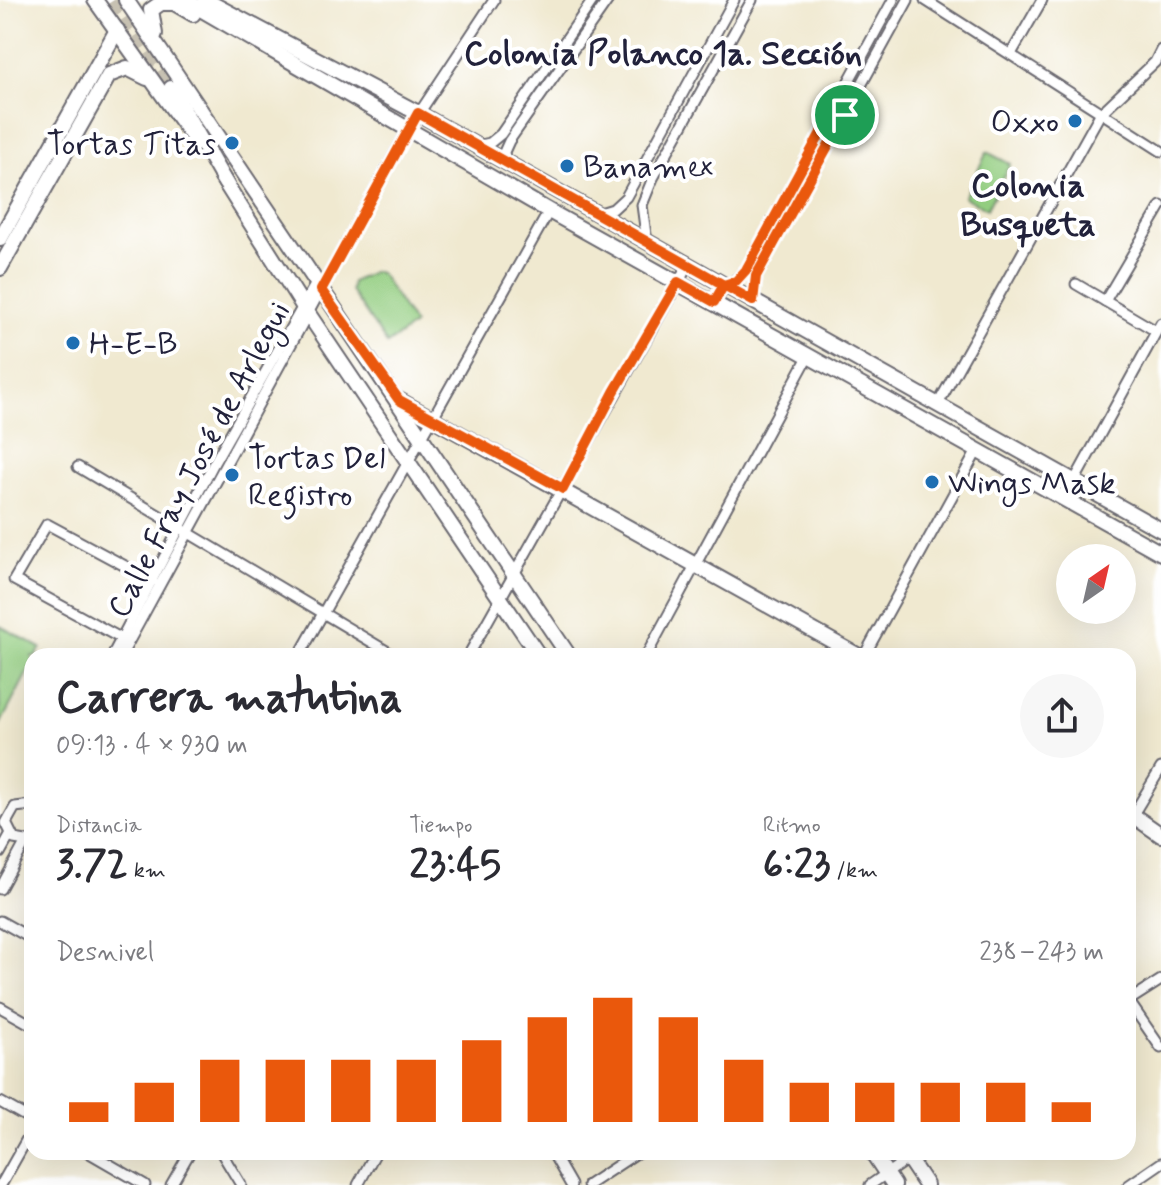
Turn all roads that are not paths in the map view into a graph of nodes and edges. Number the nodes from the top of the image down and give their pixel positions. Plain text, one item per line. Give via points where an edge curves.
1 (95, 0) edge
2 (126, 0) edge
3 (205, 0) edge
4 (224, 0) edge
5 (494, 0) edge
6 (593, 0) edge
7 (608, 0) edge
8 (752, 0) edge
9 (893, 0) edge
10 (908, 0) edge
11 (925, 0) edge
12 (1042, 0) edge
13 (176, 1) edge
14 (732, 4) edge
15 (743, 16) junction
16 (117, 30) junction
17 (563, 43) junction
18 (297, 48) junction
19 (572, 50) junction
20 (1161, 50) edge
21 (163, 53) junction
22 (1011, 54) junction
23 (860, 61) junction
24 (870, 68) junction
25 (152, 81) junction
26 (848, 84) junction
27 (171, 88) tunnel mouth
28 (859, 90) junction
29 (681, 99) junction
30 (692, 107) junction
31 (834, 109) junction
32 (418, 113) junction
33 (1100, 114) junction
34 (845, 115) junction
35 (408, 130) junction
36 (476, 146) junction
37 (1161, 151) edge
38 (506, 164) junction
39 (226, 184) junction
40 (1161, 206) edge
41 (549, 211) junction
42 (597, 214) junction
43 (0, 239) edge
44 (647, 242) junction
45 (688, 265) junction
46 (0, 268) edge
47 (678, 282) junction
48 (1076, 284) dead end
49 (724, 285) junction
50 (319, 286) junction
51 (753, 301) junction
52 (1105, 301) junction
53 (714, 302) junction
54 (305, 309) junction
55 (1159, 327) edge
56 (809, 355) junction
57 (264, 384) junction
58 (399, 400) junction
59 (938, 404) junction
60 (433, 416) junction
61 (232, 432) junction
62 (421, 436) junction
63 (241, 439) junction
64 (978, 449) junction
65 (408, 461) junction
66 (78, 467) dead end
67 (1075, 481) junction
68 (563, 489) junction
69 (1065, 498) junction
70 (185, 529) junction
71 (1161, 530) edge
72 (1161, 553) edge
73 (695, 565) junction
74 (514, 574) junction
75 (155, 582) junction
76 (501, 598) junction
77 (324, 614) junction
78 (122, 639) junction
79 (117, 648) edge
80 (125, 648) edge
81 (304, 648) edge
82 (381, 648) edge
83 (473, 648) edge
84 (534, 648) edge
85 (564, 648) edge
86 (650, 648) edge
87 (847, 648) edge
88 (866, 648) edge
89 (1161, 768) edge
90 (0, 804) edge
91 (24, 804) edge
92 (1136, 807) edge
93 (11, 810) junction
94 (1136, 820) edge
95 (10, 835) junction
96 (1161, 835) edge
97 (24, 841) edge
98 (24, 850) edge
99 (0, 853) edge
100 (0, 889) edge
101 (0, 921) edge
102 (24, 934) edge
103 (1161, 980) edge
104 (1136, 996) edge
105 (0, 1007) edge
106 (1136, 1012) edge
107 (24, 1020) edge
108 (1161, 1048) edge
109 (0, 1102) edge
110 (24, 1116) edge
111 (24, 1144) edge
112 (102, 1160) edge
113 (185, 1160) edge
114 (226, 1160) edge
115 (372, 1160) edge
116 (557, 1160) edge
117 (626, 1160) edge
118 (877, 1160) edge
119 (906, 1160) edge
120 (914, 1160) edge
121 (1161, 1163) edge
122 (890, 1180) edge
123 (1, 1185) edge
124 (145, 1185) edge
125 (171, 1185) edge
126 (241, 1185) edge
127 (358, 1185) edge
128 (571, 1185) edge
129 (588, 1185) edge
130 (870, 1185) edge
131 (926, 1185) edge
132 (1129, 1185) edge

1 - 16 main road
2 - 21 main road
3 - 18 main road
4 - 18 main road
5 - 32 street, Calle Fray José de Arlegui
6 - 17 street
7 - 19 street
8 - 15 street
9 - 23 street
10 - 24 street
11 - 22 street
12 - 22 street
13 - 21 main road via 151,10
13 - 35 main road
14 - 15 street
14 - 29 street
15 - 30 street
16 - 25 main road
16 - 43 main road
17 - 19 street
17 - 36 street via 501,134
18 - 32 main road
19 - 38 street via 509,141
20 - 33 street
21 - 50 main road
22 - 33 street
23 - 24 street
23 - 26 street
24 - 28 street
25 - 39 main road
25 - 46 main road via 127,68 109,75
26 - 28 street
26 - 31 street
27 - 39 main road
28 - 34 street
29 - 30 street
29 - 42 street via 626,197
30 - 44 street via 642,205
31 - 34 street
31 - 49 street via 746,270
32 - 35 street, Calle Fray José de Arlegui
32 - 36 main road
33 - 37 street
33 - 59 street
34 - 51 street via 756,276
35 - 41 main road
35 - 50 street, Calle Fray José de Arlegui
36 - 38 main road
38 - 42 main road
39 - 54 main road
40 - 52 street
41 - 47 main road
41 - 60 street
42 - 44 main road
44 - 45 main road
45 - 47 street
45 - 49 main road
47 - 53 main road
47 - 68 street
48 - 52 street
49 - 51 main road
49 - 53 street
50 - 54 street, Calle Fray José de Arlegui
50 - 58 main road
51 - 59 main road
52 - 55 street
53 - 56 main road
54 - 57 street, Calle Fray José de Arlegui
54 - 65 main road
55 - 67 street
56 - 64 main road
56 - 73 street
57 - 61 street, Calle Fray José de Arlegui
57 - 63 street, Calle Fray José de Arlegui
58 - 60 main road
58 - 62 main road
59 - 67 main road
60 - 62 street
60 - 68 main road
61 - 63 street
61 - 70 street, Calle Fray José de Arlegui
62 - 65 street
62 - 74 main road
63 - 70 street, Calle Fray José de Arlegui
64 - 69 main road
64 - 88 street
65 - 76 main road
65 - 77 street
66 - 70 street
67 - 69 street
67 - 71 main road
68 - 73 main road
68 - 74 street
69 - 72 main road
70 - 75 street, Calle Fray José de Arlegui
70 - 77 street
73 - 86 street
73 - 87 main road
74 - 76 street
74 - 85 main road
75 - 78 street, Calle Fray José de Arlegui
75 - 78 street via 47,524 14,580
75 - 80 street, Calle Fray José de Arlegui
76 - 83 street
76 - 84 main road
77 - 81 street
77 - 82 street
78 - 79 street, Calle Fray José de Arlegui
89 - 92 street
90 - 93 street
91 - 93 street
93 - 95 street via 6,823
94 - 96 main road
95 - 97 street
95 - 99 street
98 - 100 street
101 - 102 street
103 - 104 street
105 - 107 street
106 - 108 street
109 - 110 street
111 - 123 street
112 - 124 street
113 - 125 street
114 - 126 street
115 - 127 street
116 - 128 street
117 - 129 street
118 - 122 main road
119 - 122 street
120 - 131 main road
121 - 132 street
122 - 130 street

